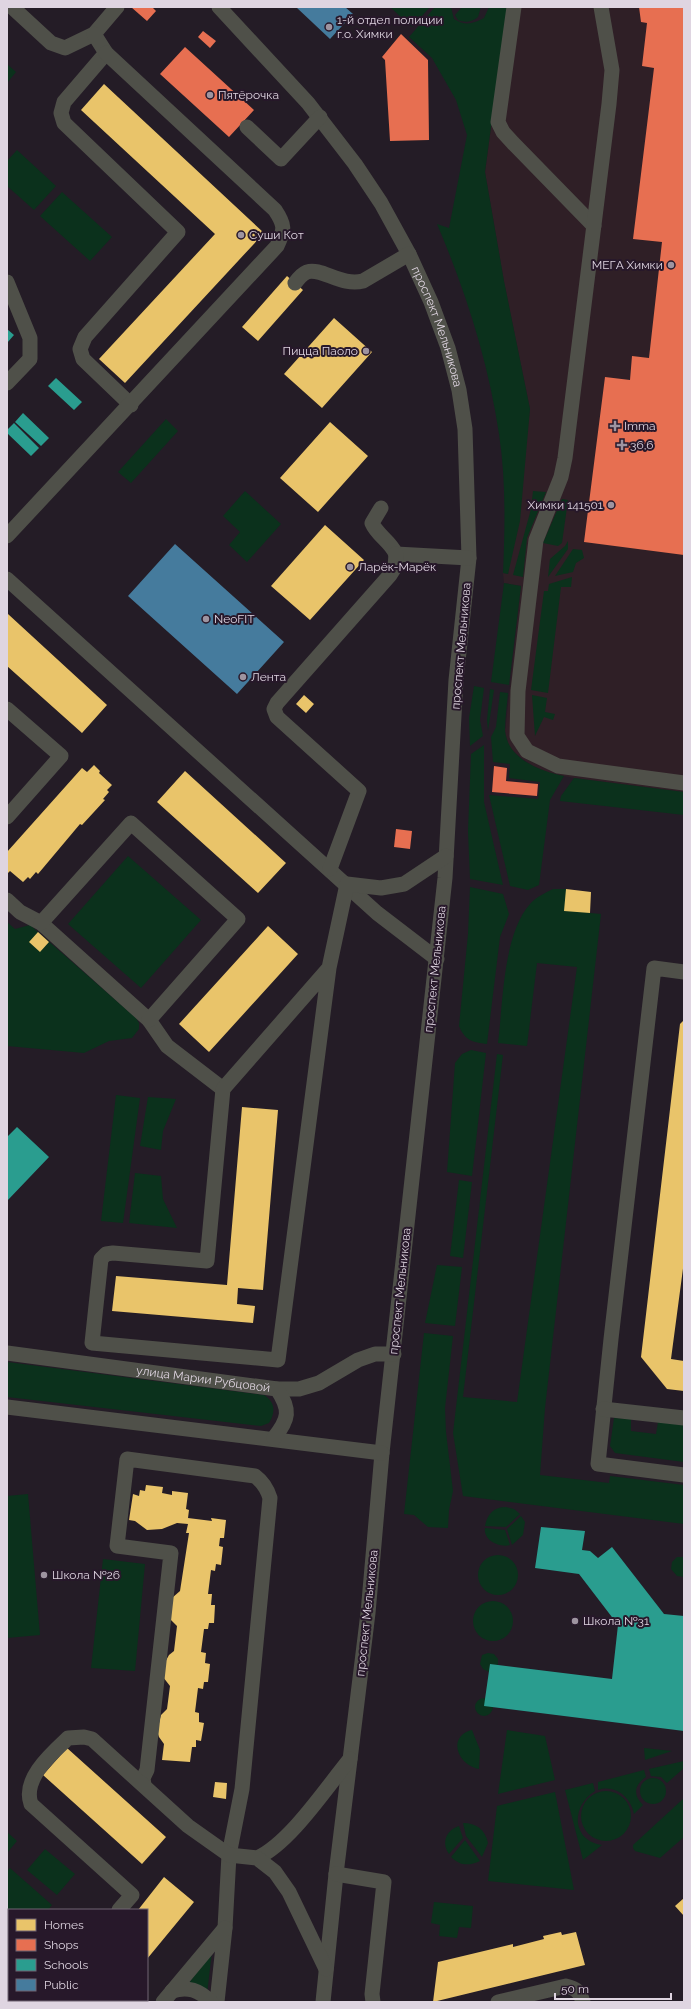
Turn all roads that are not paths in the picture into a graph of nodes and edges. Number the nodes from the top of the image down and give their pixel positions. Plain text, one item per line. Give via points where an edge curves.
1 (12, 7) edge
2 (117, 7) edge
3 (219, 7) edge
4 (514, 7) edge
5 (601, 7) edge
6 (94, 34) junction
7 (106, 53) junction
8 (320, 117) junction
9 (247, 127) dead end
10 (594, 226) junction
11 (409, 254) junction
12 (7, 282) edge
13 (295, 283) dead end
14 (7, 383) edge
15 (131, 405) junction
16 (381, 508) dead end
17 (7, 536) edge
18 (396, 554) junction
19 (469, 558) junction
20 (7, 579) edge
21 (7, 709) edge
22 (684, 783) edge
23 (7, 817) edge
24 (446, 856) junction
25 (330, 869) junction
26 (347, 884) junction
27 (7, 900) edge
28 (41, 923) junction
29 (437, 959) junction
30 (329, 968) junction
31 (684, 972) edge
32 (148, 1020) junction
33 (223, 1089) junction
34 (92, 1343) junction
35 (7, 1353) edge
36 (394, 1354) junction
37 (91, 1363) junction
38 (278, 1389) junction
39 (7, 1407) edge
40 (603, 1409) junction
41 (684, 1418) edge
42 (274, 1438) junction
43 (382, 1453) junction
44 (684, 1475) edge
45 (350, 1758) junction
46 (144, 1785) junction
47 (229, 1855) junction
48 (257, 1858) junction
49 (336, 1874) junction
50 (120, 1909) edge
51 (225, 1928) junction
52 (326, 1969) junction
53 (168, 1997) edge
54 (211, 2002) edge
55 (217, 2002) edge
56 (323, 2002) edge
57 (373, 2002) edge
58 (498, 2002) edge
59 (583, 2002) edge

1 - 6 street via 51,43 65,48
2 - 6 street
3 - 8 street, проспект Мельникова
4 - 10 street via 498,122 513,143
5 - 10 street via 612,70
6 - 7 street
7 - 15 street via 64,102 61,113 64,123 178,232 85,337 80,349 83,359
7 - 15 street via 275,210 282,221 283,233 277,246
8 - 9 street via 281,159
8 - 11 street, проспект Мельникова via 381,203
10 - 22 street via 565,458 561,477 536,540 518,691 517,736 527,751 558,766
11 - 13 street via 363,281 345,282 314,271 302,275
11 - 19 street, проспект Мельникова via 431,302 459,390 465,429
12 - 14 street via 30,338 30,359
15 - 17 street
16 - 18 street via 372,523 375,530 393,546
18 - 19 street
18 - 25 street via 395,568 390,575 274,709 278,718 359,791
19 - 24 street, проспект Мельникова via 456,680
20 - 25 street
21 - 23 street via 61,756
24 - 26 street via 404,884 381,888
24 - 29 street, проспект Мельникова
25 - 26 street
26 - 29 street via 377,913
26 - 30 street
27 - 28 street via 20,912
28 - 32 street
28 - 32 street via 131,823 238,919
29 - 36 street, проспект Мельникова
30 - 33 street
30 - 34 street via 278,1360
31 - 40 street via 654,968
32 - 33 street via 167,1046
33 - 34 street via 207,1261 106,1254 101,1259
34 - 37 street
35 - 37 street, улица Марии Рубцовой
36 - 38 street, улица Марии Рубцовой via 375,1354 358,1360 319,1383 299,1389
36 - 43 street, проспект Мельникова
37 - 38 street, улица Марии Рубцовой
38 - 42 street via 285,1400 288,1414 283,1427
39 - 42 street
40 - 41 street
40 - 44 street via 598,1464
42 - 43 street
43 - 45 street, проспект Мельникова via 367,1620
45 - 48 street via 287,1836 275,1848
45 - 49 street, проспект Мельникова
46 - 47 street via 188,1826
46 - 47 street via 171,1553 117,1546 126,1459 255,1476 262,1481 270,1498 242,1788
46 - 50 street via 92,1739 84,1736 68,1738 38,1771 29,1788 28,1797 31,1804 132,1895
47 - 48 street
47 - 51 street
48 - 52 street via 275,1872 289,1892
49 - 52 street, проспект Мельникова
49 - 57 street via 384,1882
51 - 53 street
51 - 55 street
52 - 56 street, проспект Мельникова
53 - 54 street via 182,1988 194,1989
58 - 59 street via 566,1986 575,1988

